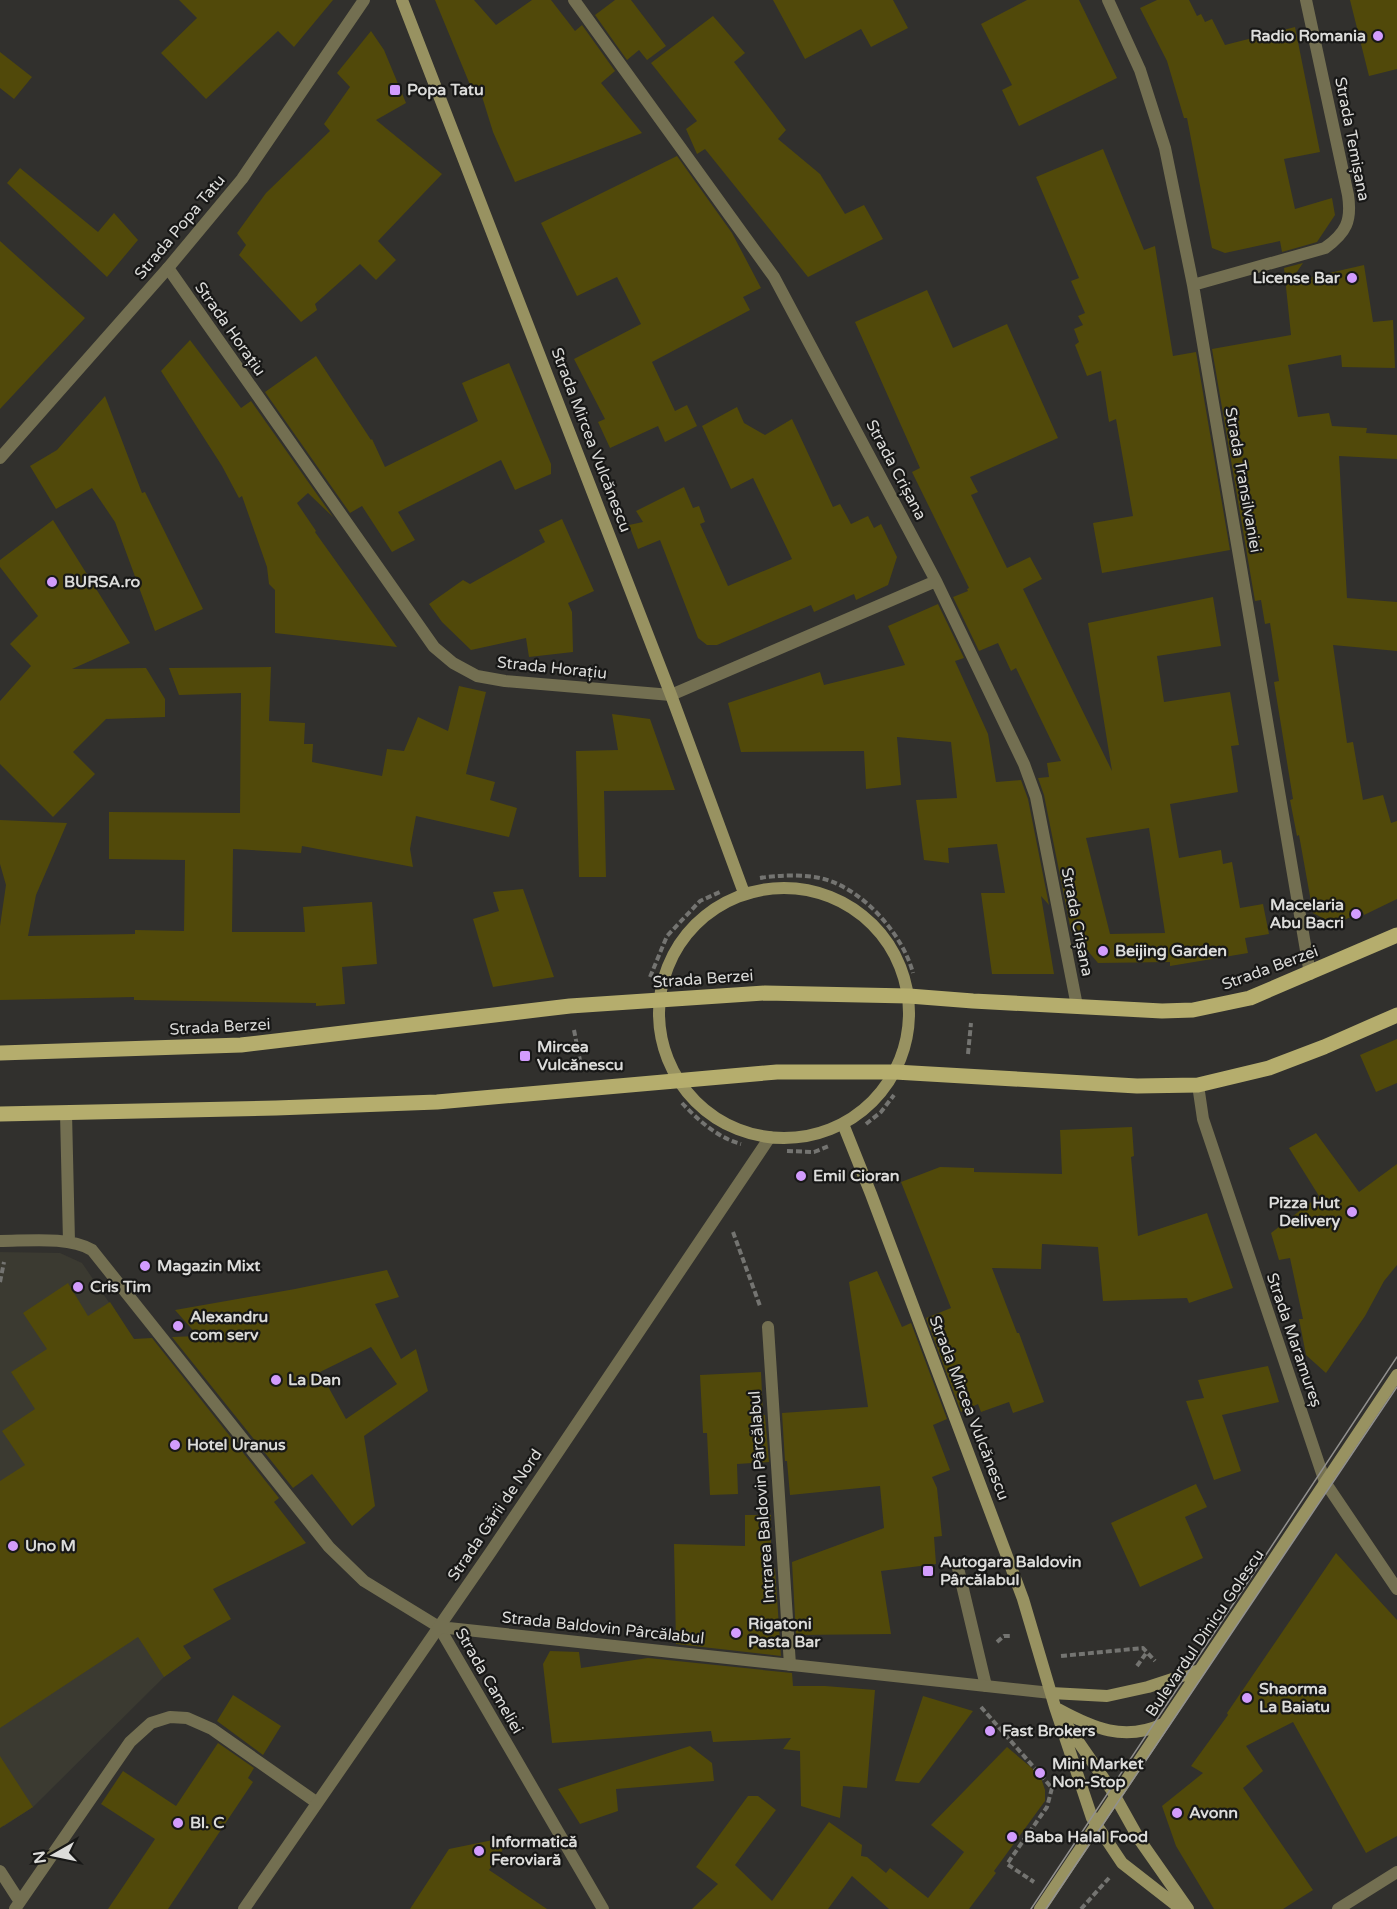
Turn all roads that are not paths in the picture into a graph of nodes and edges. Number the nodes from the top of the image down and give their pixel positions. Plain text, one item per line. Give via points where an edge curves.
1 (364, 0) edge
2 (402, 0) edge
3 (574, 0) edge
4 (1108, 0) edge
5 (1306, 0) edge
6 (168, 268) junction
7 (1193, 285) junction
8 (0, 458) edge
9 (936, 581) junction
10 (671, 695) junction
11 (742, 888) junction
12 (1397, 935) edge
13 (1310, 974) junction
14 (914, 996) junction
15 (658, 999) junction
16 (1077, 1006) junction
17 (1397, 1015) edge
18 (0, 1053) edge
19 (895, 1072) junction
20 (679, 1080) junction
21 (1198, 1085) junction
22 (66, 1113) junction
23 (0, 1114) edge
24 (843, 1124) junction
25 (770, 1137) junction
26 (0, 1241) edge
27 (69, 1242) junction
28 (768, 1327) road end
29 (1397, 1375) edge
30 (1325, 1482) junction
31 (958, 1568) dead end
32 (1397, 1589) edge
33 (439, 1627) junction
34 (790, 1665) junction
35 (1200, 1670) junction
36 (986, 1686) junction
37 (1051, 1693) junction
38 (1055, 1707) junction
39 (1163, 1724) junction
40 (1114, 1797) junction
41 (316, 1802) junction
42 (1095, 1825) junction
43 (0, 1871) edge
44 (1397, 1872) edge
45 (17, 1905) edge
46 (244, 1909) edge
47 (603, 1909) edge
48 (1040, 1909) edge
49 (1181, 1909) edge
50 (1188, 1909) edge
51 (1338, 1909) edge

1 - 6 street, Strada Popa Tatu via 259,156
2 - 10 main road, Strada Mircea Vulcănescu
3 - 9 street, Strada Crișana via 774,277
4 - 7 street, Strada Transilvaniei via 1140,70 1165,148
5 - 7 street, Strada Temișana via 1348,195 1347,225 1340,238 1325,248
6 - 8 street, Strada Popa Tatu
6 - 10 street, Strada Horațiu via 434,647 453,663 477,675 505,681
7 - 13 street, Strada Transilvaniei
9 - 10 street, Strada Horațiu
9 - 16 street, Strada Crișana via 1024,764 1036,798
10 - 11 main road, Strada Mircea Vulcănescu
11 - 14 main road via 818,891 852,907 880,932 900,963
11 - 15 main road via 683,938 666,971
12 - 13 main road, Strada Berzei
13 - 16 main road, Strada Berzei via 1250,998 1193,1010
14 - 15 main road, Strada Berzei via 765,993
14 - 16 main road, Strada Berzei
14 - 19 main road via 908,1037
15 - 18 main road, Strada Berzei via 570,1005 241,1045
15 - 20 main road via 662,1042
17 - 21 main road via 1269,1068
19 - 20 main road via 777,1072
19 - 21 main road via 1137,1086
19 - 24 main road via 873,1102
20 - 22 main road via 438,1102
20 - 25 main road via 703,1108 726,1123
21 - 30 street, Strada Maramureș via 1203,1119
22 - 23 main road
22 - 27 street
24 - 25 main road via 807,1136
24 - 37 main road, Strada Mircea Vulcănescu via 1023,1599
25 - 33 street, Strada Gării de Nord
26 - 27 street
27 - 33 street, Strada Cameliei via 82,1244 103,1261 344,1563 383,1594
28 - 34 street, Intrarea Baldovin Pârcălabul
29 - 30 main road, Bulevardul Dinicu Golescu
30 - 32 street, Strada Maramureș
30 - 35 main road, Bulevardul Dinicu Golescu
31 - 36 street
33 - 34 street, Strada Baldovin Pârcălabul
33 - 41 street, Strada Gării de Nord
33 - 47 street, Strada Cameliei
34 - 36 street, Strada Baldovin Pârcălabul
35 - 37 main road via 1107,1696
35 - 39 main road, Bulevardul Dinicu Golescu
36 - 37 street, Strada Baldovin Pârcălabul
37 - 38 main road, Strada Mircea Vulcănescu
38 - 39 main road via 1091,1726 1115,1732 1132,1733
38 - 40 main road, Strada Mircea Vulcănescu
38 - 42 main road, Strada Mircea Vulcănescu
39 - 40 main road, Bulevardul Dinicu Golescu
40 - 42 main road, Bulevardul Dinicu Golescu
40 - 50 main road, Strada Mircea Vulcănescu via 1138,1839
41 - 45 street via 212,1729 187,1718 170,1717 151,1723 130,1742
41 - 46 street, Strada Gării de Nord
42 - 48 main road, Bulevardul Dinicu Golescu
42 - 49 main road, Strada Mircea Vulcănescu via 1122,1863
43 - 45 street
44 - 51 street

